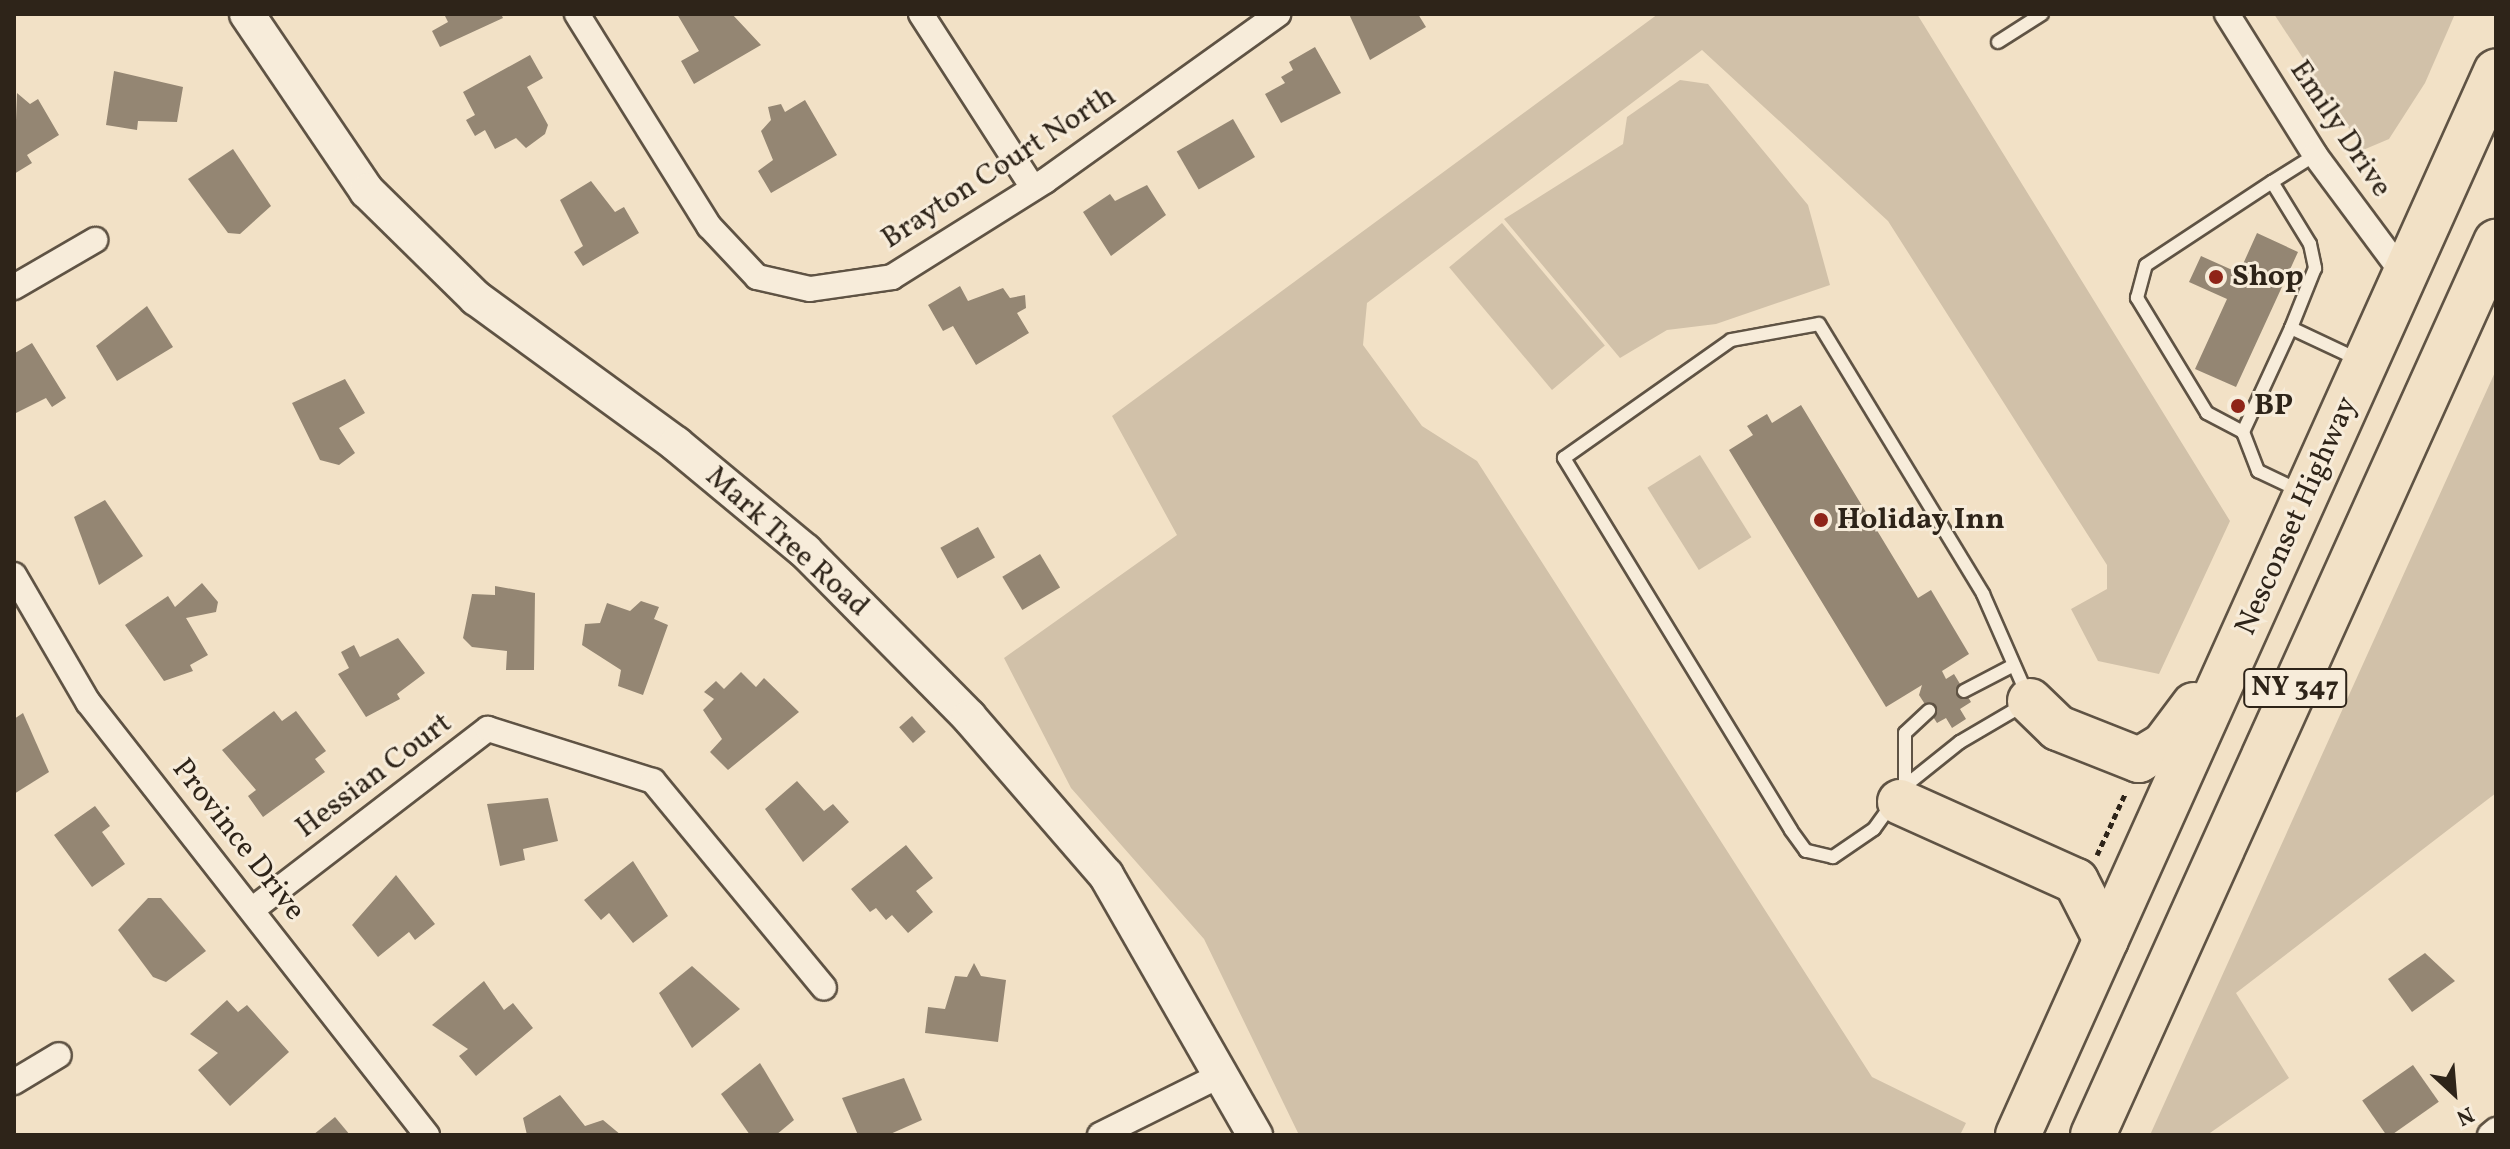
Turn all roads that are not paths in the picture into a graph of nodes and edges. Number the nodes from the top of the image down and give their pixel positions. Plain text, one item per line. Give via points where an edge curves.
1 (247, 14) edge
2 (577, 14) edge
3 (921, 14) edge
4 (1278, 14) edge
5 (2042, 14) edge
6 (2227, 14) edge
7 (1998, 42) dead end
8 (2496, 72) edge
9 (2315, 155) junction
10 (2272, 182) junction
11 (1033, 188) junction
12 (95, 240) dead end
13 (2496, 242) edge
14 (2405, 276) junction
15 (14, 287) edge
16 (2291, 328) junction
17 (2366, 363) junction
18 (2243, 432) junction
19 (2307, 494) junction
20 (14, 575) edge
21 (2237, 649) junction
22 (2022, 683) junction
23 (1964, 691) dead end
24 (1929, 711) dead end
25 (1903, 794) junction
26 (253, 909) junction
27 (2106, 940) junction
28 (824, 988) dead end
29 (59, 1055) dead end
30 (1223, 1074) junction
31 (14, 1082) edge
32 (2496, 1130) edge
33 (427, 1135) edge
34 (1100, 1135) edge
35 (1255, 1135) edge
36 (2018, 1135) edge
37 (2093, 1135) edge
38 (2490, 1135) edge

1 - 30 main road, Mark Tree Road via 367,191 465,287 805,551 969,717 1106,875
2 - 11 street, Brayton Court North via 709,226 757,277 810,289 892,277
3 - 11 street
4 - 11 street, Brayton Court North
5 - 7 lane
6 - 9 street, Emily Drive
8 - 14 highway, Nesconset Highway / NY 347
9 - 10 lane
9 - 14 street, Emily Drive
10 - 16 lane via 2310,244 2315,268
10 - 18 lane via 2146,265 2137,298 2207,413
12 - 15 street
13 - 37 highway, NY 347
14 - 17 highway, Nesconset Highway / NY 347
16 - 17 lane
16 - 18 lane
17 - 19 highway, Nesconset Highway / NY 347
18 - 19 lane via 2258,471
19 - 21 highway, Nesconset Highway / NY 347
20 - 26 street, Province Drive via 88,702
21 - 22 highway via 2164,745 2139,760 2058,728
21 - 27 highway, Nesconset Highway / NY 347
22 - 23 lane
22 - 25 lane
22 - 25 lane via 1983,594 1819,324 1731,340 1564,458 1685,667 1806,851 1833,857 1855,846
24 - 25 lane via 1905,733
25 - 27 highway via 2076,881
26 - 28 street, Hessian Court via 488,729 653,781
26 - 33 street, Province Drive
27 - 36 highway, Nesconset Highway / NY 347
29 - 31 street
30 - 34 street
30 - 35 main road, Mark Tree Road
32 - 38 street

